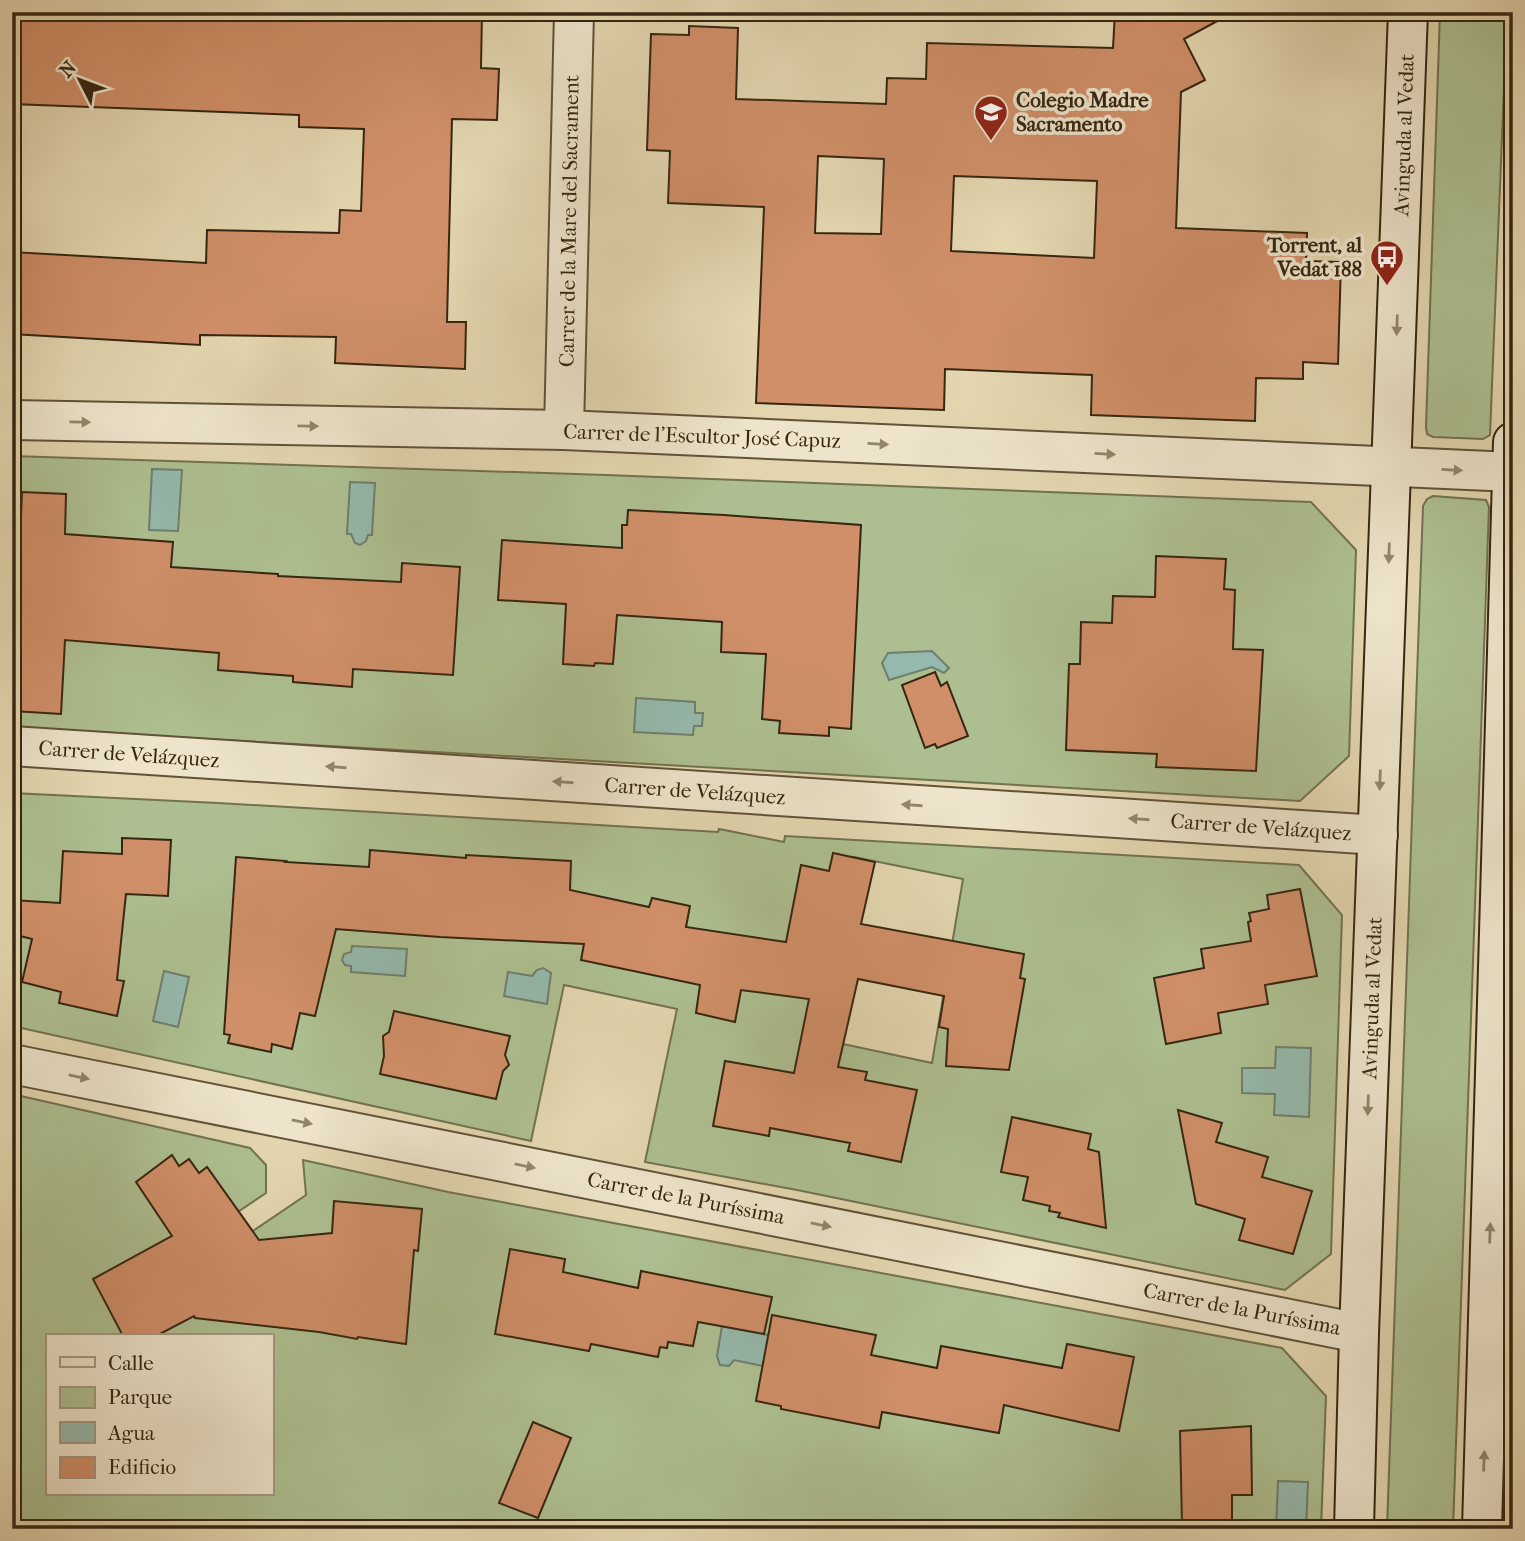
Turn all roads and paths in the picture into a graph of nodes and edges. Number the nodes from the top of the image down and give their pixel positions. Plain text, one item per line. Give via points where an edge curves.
1 (574, 12) edge
2 (1408, 12) edge
3 (12, 421) edge
4 (564, 430) junction
5 (1512, 462) edge
6 (1392, 467) junction
7 (12, 746) edge
8 (1378, 835) junction
9 (12, 1064) edge
10 (1359, 1332) junction
11 (1354, 1529) edge
12 (1482, 1529) edge

1 - 4 street, Carrer de la Mare del Sacrament
2 -> 6 street, Avinguda al Vedat
3 -> 4 street, Carrer de l'Escultor José Capuz
4 -> 6 street, Carrer de l'Escultor José Capuz
6 -> 5 street
12 -> 5 street
6 -> 8 street, Avinguda al Vedat
8 -> 7 street, Carrer de Velázquez
8 -> 10 street, Avinguda al Vedat
9 -> 10 street, Carrer de la Puríssima
10 - 11 street, Avinguda al Vedat

